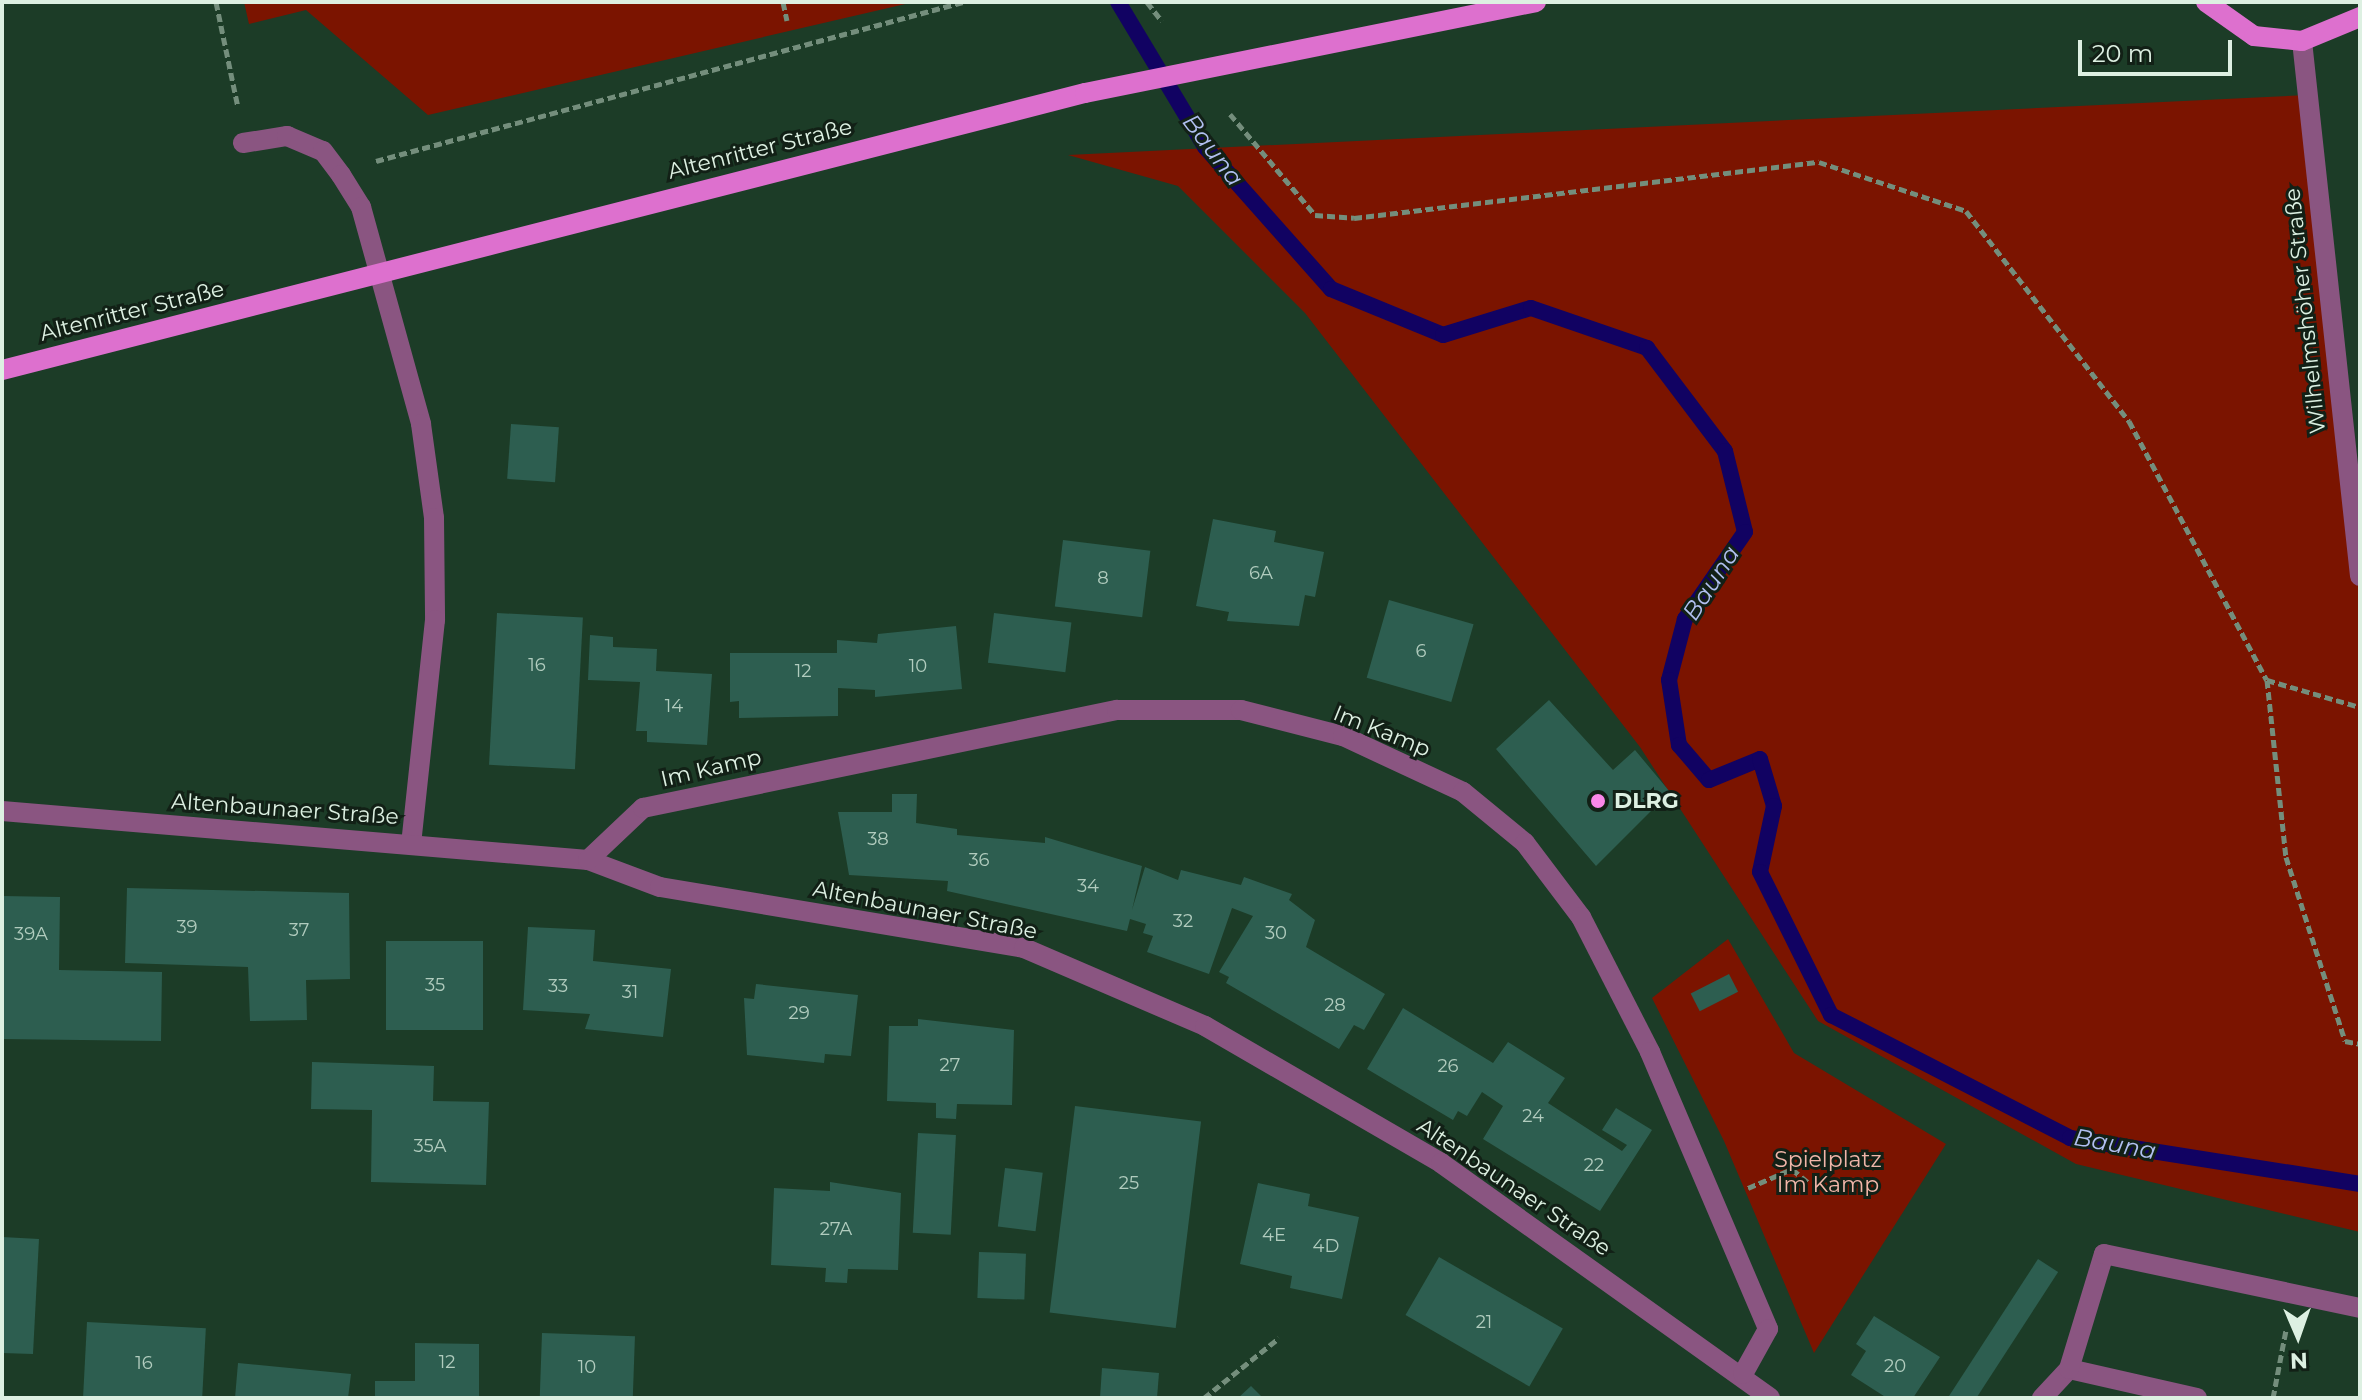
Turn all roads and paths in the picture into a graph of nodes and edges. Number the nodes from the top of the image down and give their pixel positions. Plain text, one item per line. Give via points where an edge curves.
1 (216, 2) edge
2 (783, 2) edge
3 (963, 2) edge
4 (1147, 2) edge
5 (1536, 2) edge
6 (2206, 2) edge
7 (2360, 17) edge
8 (787, 21) dead end
9 (1162, 21) dead end
10 (2302, 41) junction
11 (1230, 114) dead end
12 (243, 143) joint
13 (341, 175) junction
14 (2, 370) edge
15 (2360, 576) edge
16 (2267, 680) junction
17 (2360, 707) edge
18 (2, 811) edge
19 (411, 843) junction
20 (588, 860) junction
21 (2360, 1044) edge
22 (1810, 1184) dead end
23 (1714, 1203) junction
24 (2293, 1294) junction
25 (2360, 1308) edge
26 (1279, 1338) dead end
27 (2069, 1369) junction
28 (1743, 1374) junction
29 (1204, 1398) edge
30 (1770, 1398) edge
31 (2042, 1398) edge
32 (2197, 1398) edge
33 (2273, 1398) edge

1 - 12 path
2 - 8 path
3 - 13 path via 405,149
4 - 9 path
5 - 14 main road, Altenritter Straße via 1240,57 1085,93 426,257
6 - 10 main road via 2254,36
7 - 10 main road
10 - 15 street, Wilhelmshöher Straße
11 - 16 path via 1315,215 1354,218 1819,162 1966,211 2129,421
12 - 13 street via 287,136 323,151
13 - 19 street via 361,207 421,424 434,518 435,620
16 - 17 path
16 - 21 path via 2286,857 2345,1041
18 - 19 street, Altenbaunaer Straße
19 - 20 street, Altenbaunaer Straße
20 - 23 street, Im Kamp via 643,808 1117,710 1241,710 1343,736 1463,792 1525,843 1581,917
20 - 28 street, Altenbaunaer Straße via 660,887 1024,948 1205,1026 1441,1163
22 - 23 path via 1792,1169
23 - 28 street, Im Kamp via 1768,1329
24 - 25 street
24 - 27 street via 2104,1254
24 - 33 path
26 - 29 path
27 - 31 street
27 - 32 street
28 - 30 street, Altenbaunaer Straße

